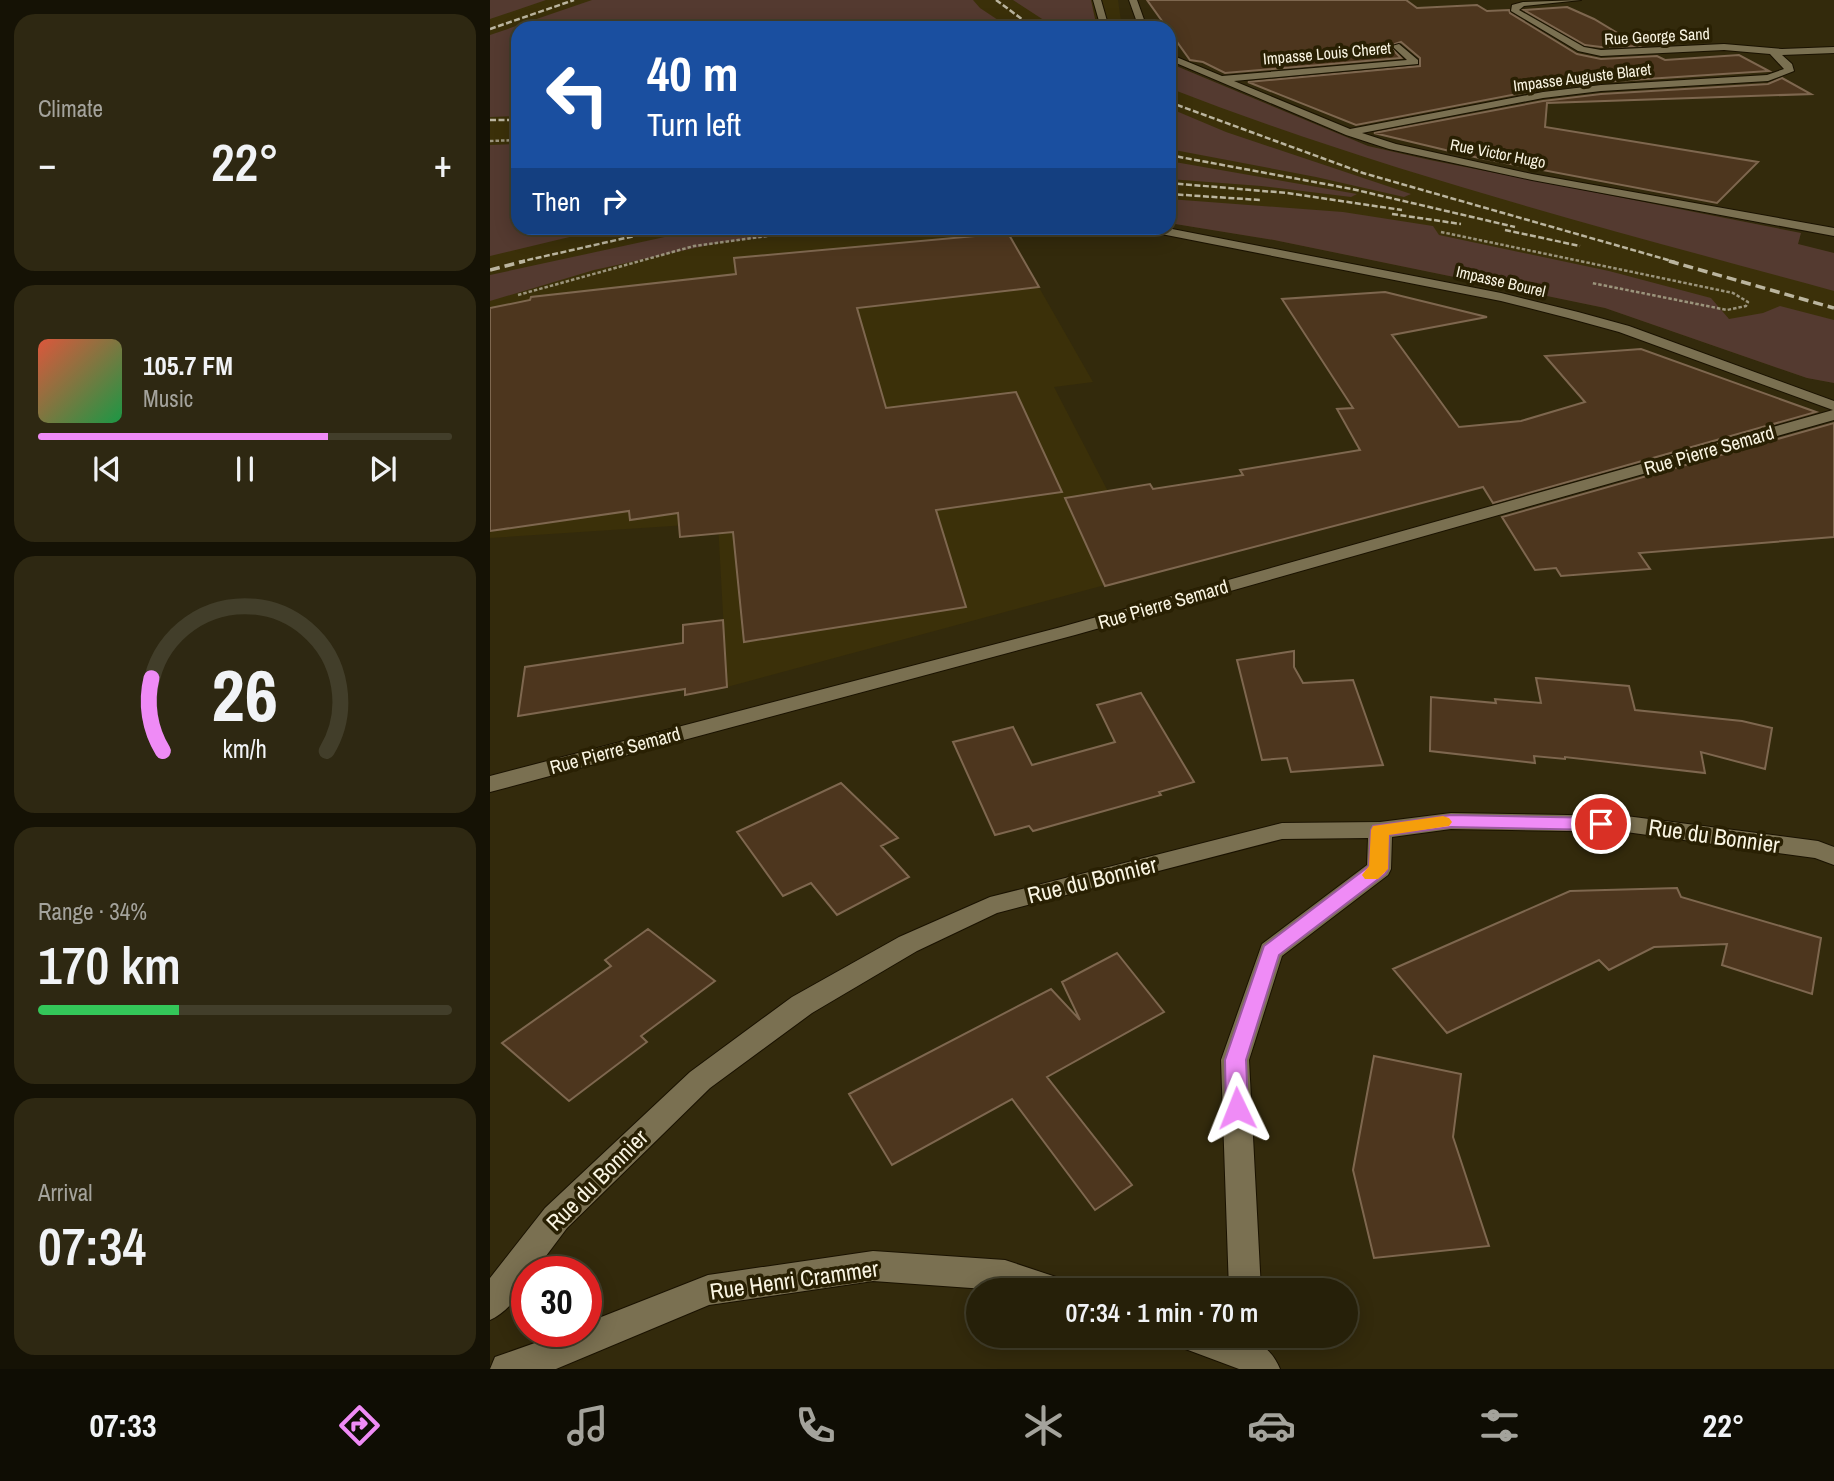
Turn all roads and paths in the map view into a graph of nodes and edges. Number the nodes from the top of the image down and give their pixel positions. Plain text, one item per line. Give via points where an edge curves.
1 (1097, 0) edge
2 (1133, 0) edge
3 (1577, 0) edge
4 (1103, 21) edge
5 (1140, 21) edge
6 (1396, 46) dead end
7 (1771, 50) junction
8 (1834, 50) edge
9 (1176, 60) edge
10 (1219, 79) junction
11 (1350, 133) junction
12 (511, 140) edge
13 (490, 141) edge
14 (1834, 232) edge
15 (1176, 233) edge
16 (775, 235) edge
17 (518, 295) dead end
18 (1834, 406) edge
19 (1834, 415) edge
20 (490, 784) edge
21 (1380, 830) junction
22 (1834, 856) edge
23 (1014, 1278) edge
24 (1244, 1278) edge
25 (490, 1304) edge
26 (507, 1369) edge

1 - 4 street
2 - 5 street
3 - 7 street, Rue George Sand via 1523,4 1515,11 1591,52 1724,47
6 - 10 street, Impasse Louis Cheret via 1415,62
7 - 8 street, Rue George Sand
7 - 11 street, Impasse Auguste Blaret via 1790,66 1789,71 1768,78 1543,95
9 - 10 street, Rue Victor Hugo
10 - 11 street, Rue Victor Hugo
11 - 14 street, Rue Victor Hugo via 1393,147 1532,177
12 - 13 path
15 - 18 street, Impasse Bourel via 1573,315 1625,329
16 - 17 path via 694,246
19 - 20 street, Rue Pierre Semard via 1068,631
21 - 22 street, Rue du Bonnier via 1451,821 1626,824
21 - 24 street via 1379,869 1271,951 1235,1060
21 - 25 street, Rue du Bonnier via 1282,831 989,906 908,944 802,1005 700,1080 556,1219
23 - 26 street, Rue Henri Crammer via 873,1266 708,1290

